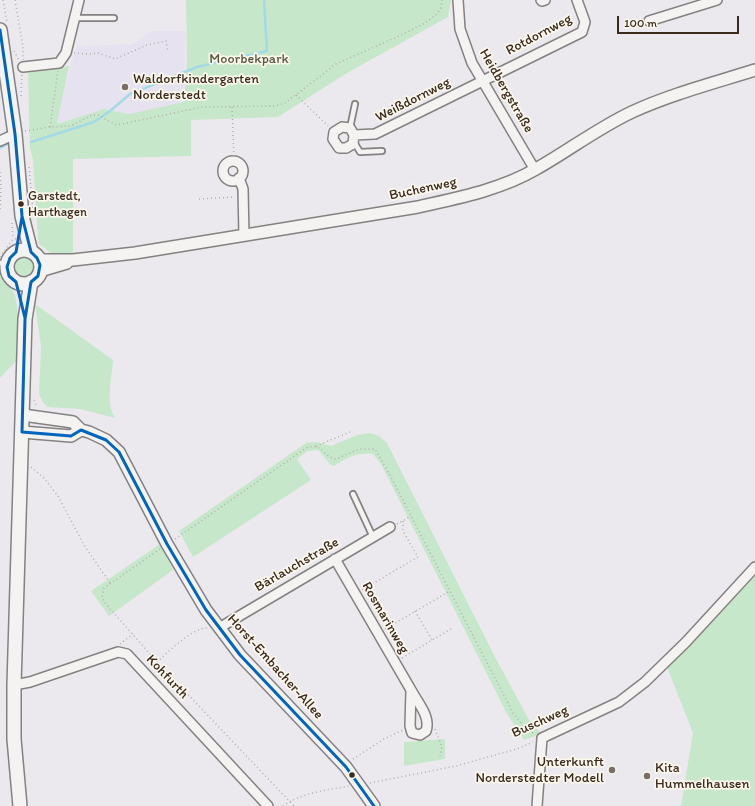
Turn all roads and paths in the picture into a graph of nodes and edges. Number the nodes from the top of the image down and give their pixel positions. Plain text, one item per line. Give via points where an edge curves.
1 (15, 0) edge
2 (79, 0) edge
3 (442, 0) edge
4 (458, 0) edge
5 (541, 0) edge
6 (545, 0) edge
7 (577, 0) edge
8 (717, 0) edge
9 (75, 18) junction
10 (114, 18) dead end
11 (649, 21) dead end
12 (0, 30) edge
13 (168, 52) dead end
14 (66, 53) junction
15 (59, 63) junction
16 (3, 65) edge
17 (23, 67) joint
18 (755, 70) edge
19 (482, 81) junction
20 (296, 95) junction
21 (355, 104) dead end
22 (232, 107) junction
23 (50, 127) junction
24 (334, 132) junction
25 (20, 133) junction
26 (352, 135) junction
27 (0, 141) edge
28 (382, 151) dead end
29 (234, 161) junction
30 (535, 170) junction
31 (0, 172) edge
32 (239, 178) junction
33 (243, 197) junction
34 (199, 199) dead end
35 (0, 211) edge
36 (17, 217) junction
37 (244, 236) junction
38 (16, 252) junction
39 (2, 261) edge
40 (36, 261) junction
41 (16, 282) junction
42 (32, 282) junction
43 (25, 318) junction
44 (23, 415) junction
45 (81, 430) junction
46 (22, 432) junction
47 (350, 432) dead end
48 (316, 446) junction
49 (27, 465) dead end
50 (353, 494) dead end
51 (411, 516) junction
52 (403, 521) junction
53 (390, 527) joint
54 (373, 538) junction
55 (167, 544) junction
56 (335, 560) junction
57 (755, 567) edge
58 (110, 583) junction
59 (450, 591) junction
60 (355, 594) junction
61 (415, 611) junction
62 (219, 628) junction
63 (451, 629) dead end
64 (378, 633) junction
65 (133, 634) junction
66 (432, 640) junction
67 (118, 652) junction
68 (157, 662) junction
69 (395, 662) junction
70 (14, 685) junction
71 (411, 690) junction
72 (428, 725) junction
73 (410, 726) junction
74 (542, 738) junction
75 (440, 756) dead end
76 (344, 766) junction
77 (358, 785) junction
78 (290, 801) junction
79 (20, 806) edge
80 (268, 806) edge
81 (283, 806) edge
82 (294, 806) edge
83 (374, 806) edge
84 (537, 806) edge

1 - 17 path via 23,47
2 - 9 street
3 - 20 path via 438,14 397,37 336,64
4 - 19 street, Heidbergstraße via 460,29 465,47
5 - 6 street, Rotdornweg
7 - 19 street, Rotdornweg via 585,22 582,32
8 - 11 street
9 - 10 lane
9 - 14 street
12 - 16 main road
13 - 14 path via 166,41 147,45 115,59 98,53
14 - 15 street
15 - 17 street
15 - 23 path
16 - 25 main road
18 - 30 street, Buchenweg via 633,112 586,137
19 - 26 street, Weißdornweg via 375,134
19 - 30 street, Heidbergstraße
20 - 22 path via 275,106
20 - 24 path
21 - 26 lane
22 - 23 path via 202,107 117,125 100,115 86,117 71,126
22 - 29 path
23 - 25 path
24 - 26 street, Weißdornweg via 342,127
24 - 26 street, Weißdornweg via 333,142 339,148 346,148
25 - 27 street
25 - 36 main road
26 - 28 lane via 360,152
29 - 32 street via 242,167
29 - 32 street via 226,164 223,172 229,180
30 - 37 street, Buchenweg via 478,192 440,202
31 - 35 path
32 - 33 street
33 - 34 path
33 - 37 street
36 - 38 main road
36 - 39 path via 14,239
36 - 40 main road
37 - 40 street, Buchenweg via 135,253
38 - 39 main road
38 - 40 main road via 24,251
39 - 41 main road
40 - 42 main road via 36,279
41 - 42 main road
41 - 43 main road
42 - 43 main road
43 - 44 main road
44 - 45 street, Horst-Embacher-Allee via 73,422
44 - 46 main road
45 - 46 street via 71,436
45 - 55 street, Horst-Embacher-Allee via 99,436 120,452
46 - 70 main road
47 - 48 path
48 - 51 path via 336,459 359,449 375,449
48 - 55 path via 306,448
49 - 58 path via 45,478 84,545
50 - 54 lane
51 - 52 path
51 - 59 path
52 - 53 path
52 - 60 path via 403,531 418,557
53 - 54 street, Bärlauchstraße
54 - 56 street, Bärlauchstraße
55 - 58 path
55 - 62 street, Horst-Embacher-Allee via 190,586
56 - 60 street, Rosmarinweg
56 - 62 street, Bärlauchstraße
57 - 74 street, Buschweg via 645,682 619,702
58 - 65 path via 104,588 102,597
59 - 61 path
59 - 74 path via 513,713 526,729
60 - 64 street, Rosmarinweg
61 - 64 path
61 - 66 path
62 - 68 path via 203,628 182,641
62 - 76 street, Horst-Embacher-Allee via 252,668
63 - 66 path
64 - 69 street, Rosmarinweg
65 - 67 path via 120,644
65 - 68 path
66 - 69 path
67 - 70 street
67 - 80 street, Kohfurth via 127,654
68 - 78 path
69 - 71 street, Rosmarinweg
70 - 79 main road via 14,739
71 - 72 street, Rosmarinweg via 427,718
71 - 73 street
72 - 73 street via 426,731 420,734 412,732
72 - 75 path via 435,729 439,737 442,747
73 - 76 path via 384,739
74 - 77 path, Buschweg via 456,766
74 - 84 street
76 - 77 street, Horst-Embacher-Allee
77 - 78 path, Buschweg
77 - 83 street, Horst-Embacher-Allee
78 - 81 path, Buschweg
78 - 82 path

